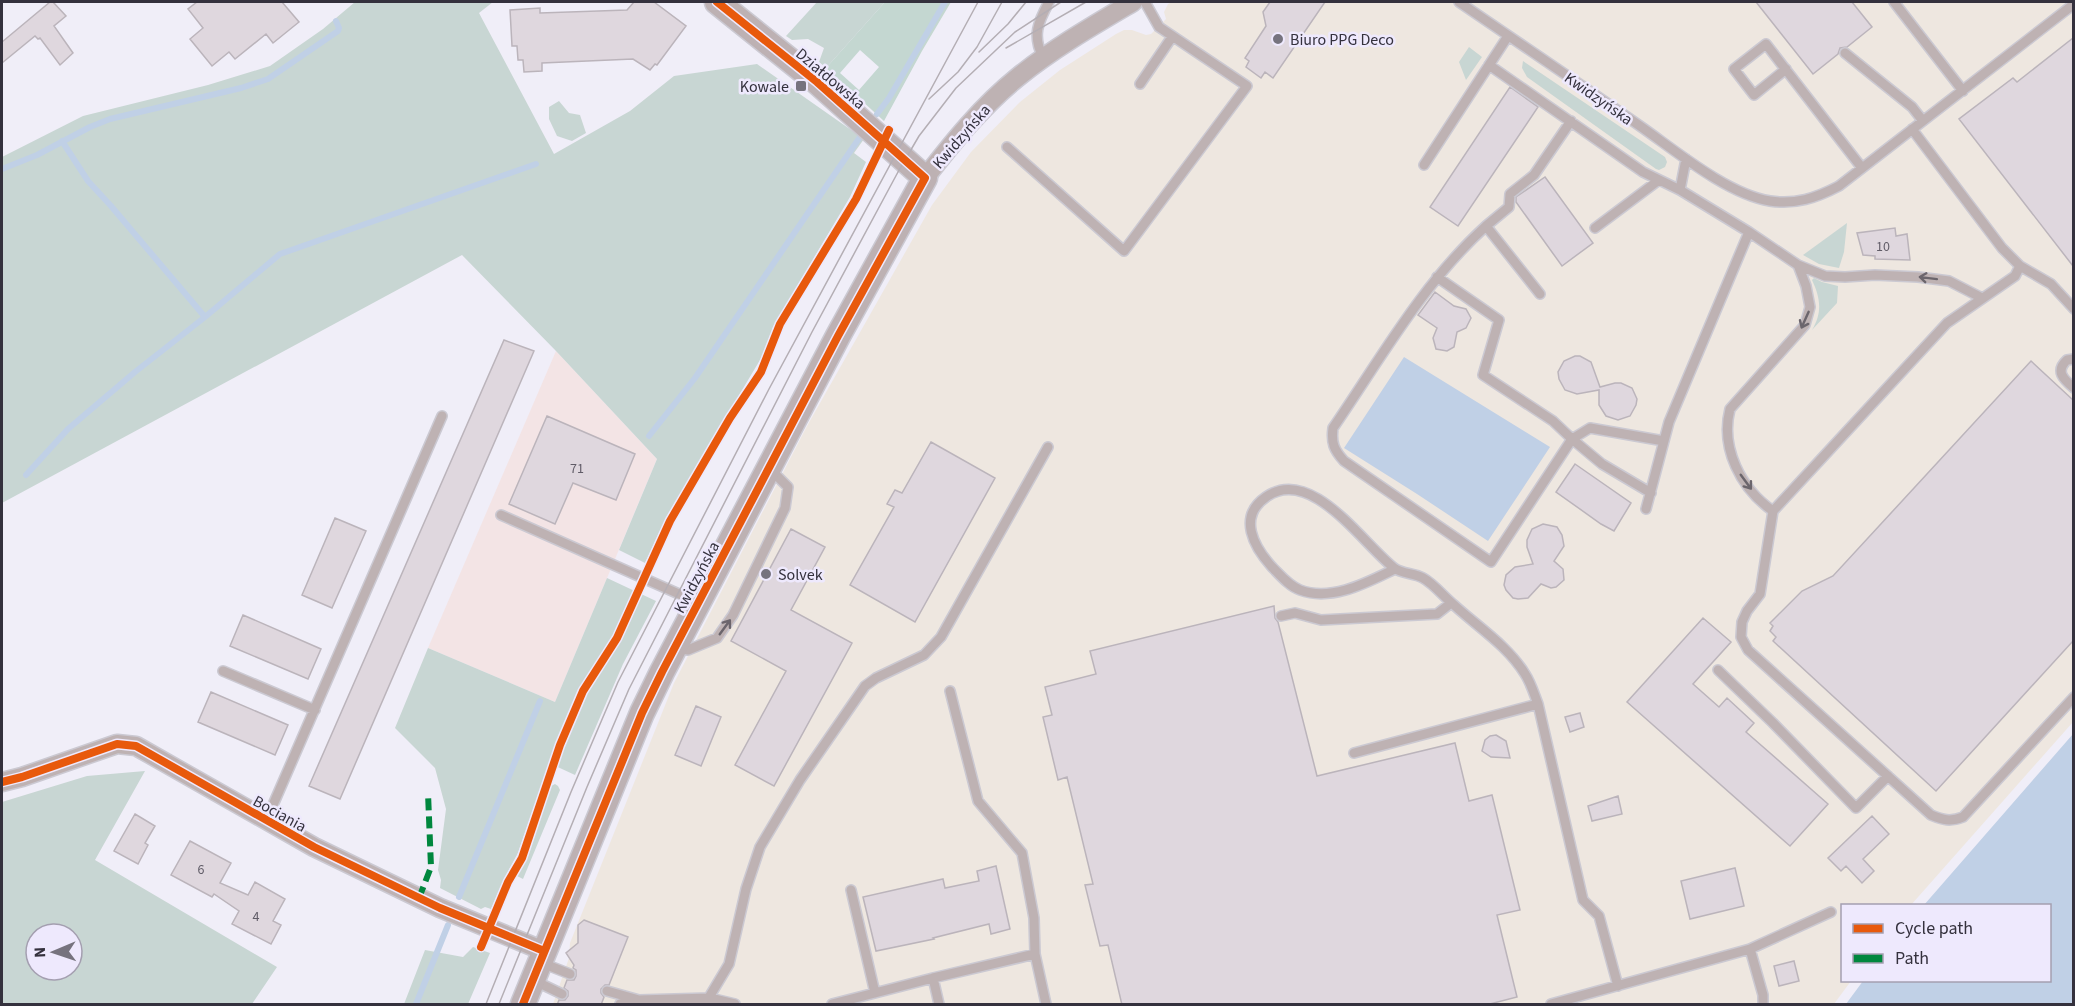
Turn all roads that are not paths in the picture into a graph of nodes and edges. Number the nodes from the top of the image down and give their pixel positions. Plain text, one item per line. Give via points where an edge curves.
1 (717, 2) edge
2 (1049, 2) edge
3 (1133, 2) edge
4 (1145, 2) edge
5 (1459, 2) edge
6 (1894, 2) edge
7 (2073, 4) edge
8 (1508, 36) junction
9 (1172, 37) junction
10 (1845, 53) dead end
11 (1043, 57) junction
12 (1489, 65) junction
13 (1786, 69) junction
14 (1140, 84) dead end
15 (1963, 91) junction
16 (1571, 121) junction
17 (1923, 121) junction
18 (1912, 129) junction
19 (1007, 147) dead end
20 (1686, 159) junction
21 (1424, 165) dead end
22 (1862, 168) junction
23 (925, 178) junction
24 (1659, 180) junction
25 (1680, 190) junction
26 (1486, 226) junction
27 (1595, 228) dead end
28 (1749, 232) junction
29 (1798, 265) junction
30 (2020, 266) junction
31 (1437, 277) junction
32 (1540, 294) dead end
33 (1983, 298) junction
34 (2073, 309) edge
35 (2073, 359) edge
36 (2073, 388) edge
37 (442, 416) dead end
38 (1572, 439) junction
39 (1664, 441) junction
40 (1048, 447) dead end
41 (769, 468) junction
42 (1650, 493) junction
43 (1646, 509) dead end
44 (1773, 511) junction
45 (501, 515) dead end
46 (1395, 569) junction
47 (697, 602) junction
48 (1451, 603) junction
49 (1281, 616) dead end
50 (675, 647) junction
51 (1718, 670) dead end
52 (223, 671) dead end
53 (950, 691) dead end
54 (2073, 698) edge
55 (1538, 704) junction
56 (315, 710) junction
57 (1354, 753) dead end
58 (1888, 776) junction
59 (2, 782) edge
60 (266, 821) junction
61 (851, 890) dead end
62 (1831, 912) dead end
63 (1750, 949) junction
64 (1035, 954) junction
65 (539, 964) junction
66 (570, 974) dead end
67 (933, 978) junction
68 (1618, 986) junction
69 (607, 992) dead end
70 (875, 993) junction
71 (562, 994) dead end
72 (639, 999) junction
73 (708, 1001) edge
74 (523, 1005) edge
75 (620, 1005) edge
76 (735, 1005) edge
77 (832, 1005) edge
78 (939, 1005) edge
79 (1046, 1005) edge
80 (1551, 1005) edge
81 (1763, 1005) edge

1 - 23 street, Działdowska via 817,82
2 - 11 lane via 1035,31
3 - 11 street, Kwidzyńska
4 - 9 lane via 1159,27
5 - 8 lane, Kwidzyńska
6 - 15 lane
7 - 15 lane, Kwidzyńska
8 - 12 lane
8 - 20 lane, Kwidzyńska
9 - 14 lane
9 - 19 lane via 1246,86 1124,251
10 - 17 lane via 1912,106
11 - 23 street, Kwidzyńska via 968,124
12 - 16 lane
12 - 21 lane
13 - 13 lane via 1766,44 1734,69 1754,95
13 - 22 lane
15 - 17 lane, Kwidzyńska
16 - 24 lane
16 - 26 lane via 1534,175 1510,194 1509,207
17 - 18 lane, Kwidzyńska
18 - 22 lane, Kwidzyńska
18 - 30 lane
20 - 22 lane, Kwidzyńska via 1741,192 1789,203 1833,189
20 - 25 lane
23 - 41 street, Kwidzyńska
24 - 25 lane
24 - 27 lane
25 - 28 lane
26 - 31 lane
26 - 32 lane
28 - 29 lane
28 - 39 lane
33 -> 29 lane via 1949,281 1875,275 1832,277
29 -> 44 lane via 1810,307 1805,325 1730,409 1726,424 1729,446 1742,480
30 - 33 lane via 2015,276
30 - 34 lane via 2051,284
31 - 38 lane via 1499,320 1483,375 1553,421
31 - 38 lane via 1333,428 1337,454 1491,562
33 - 44 lane via 1947,323
35 - 36 lane via 2067,360 2060,370
37 - 56 lane
38 - 39 lane via 1590,428
38 - 42 lane via 1602,464
39 - 42 lane
40 - 73 lane via 941,637 924,655 865,686 780,812 753,866 729,964
41 - 47 street, Kwidzyńska
50 -> 41 lane via 688,651 717,638 733,615 785,508 788,487
42 - 43 lane
44 - 58 lane via 1760,594 1744,617 1741,637 1748,650
45 - 47 lane
46 - 46 lane via 1329,506 1295,489 1265,497 1250,522 1252,540 1259,552 1283,579 1300,590 1335,592 1360,586
46 - 48 lane via 1423,578
47 - 50 street, Kwidzyńska
48 - 49 lane via 1437,614 1321,620 1295,613
48 - 55 lane via 1507,651 1526,675
50 - 65 street, Kwidzyńska via 642,713
51 - 58 lane via 1856,808
52 - 56 lane
53 - 64 lane via 978,801 1022,853 1034,918
54 - 58 lane via 1963,818 1953,821 1931,815
55 - 57 lane
55 - 68 lane via 1583,900 1599,916
56 - 60 lane
59 - 60 street, Bociania via 117,744 136,746
60 - 65 street, Bociania via 440,908
61 - 70 lane
62 - 63 lane
63 - 68 lane
63 - 81 lane
64 - 67 lane
64 - 79 lane
65 - 66 lane
65 - 71 lane
65 - 74 street, Kwidzyńska
67 - 70 lane
67 - 78 lane
68 - 80 lane
69 - 72 lane
70 - 77 lane
72 - 73 lane
72 - 75 lane
73 - 76 lane

